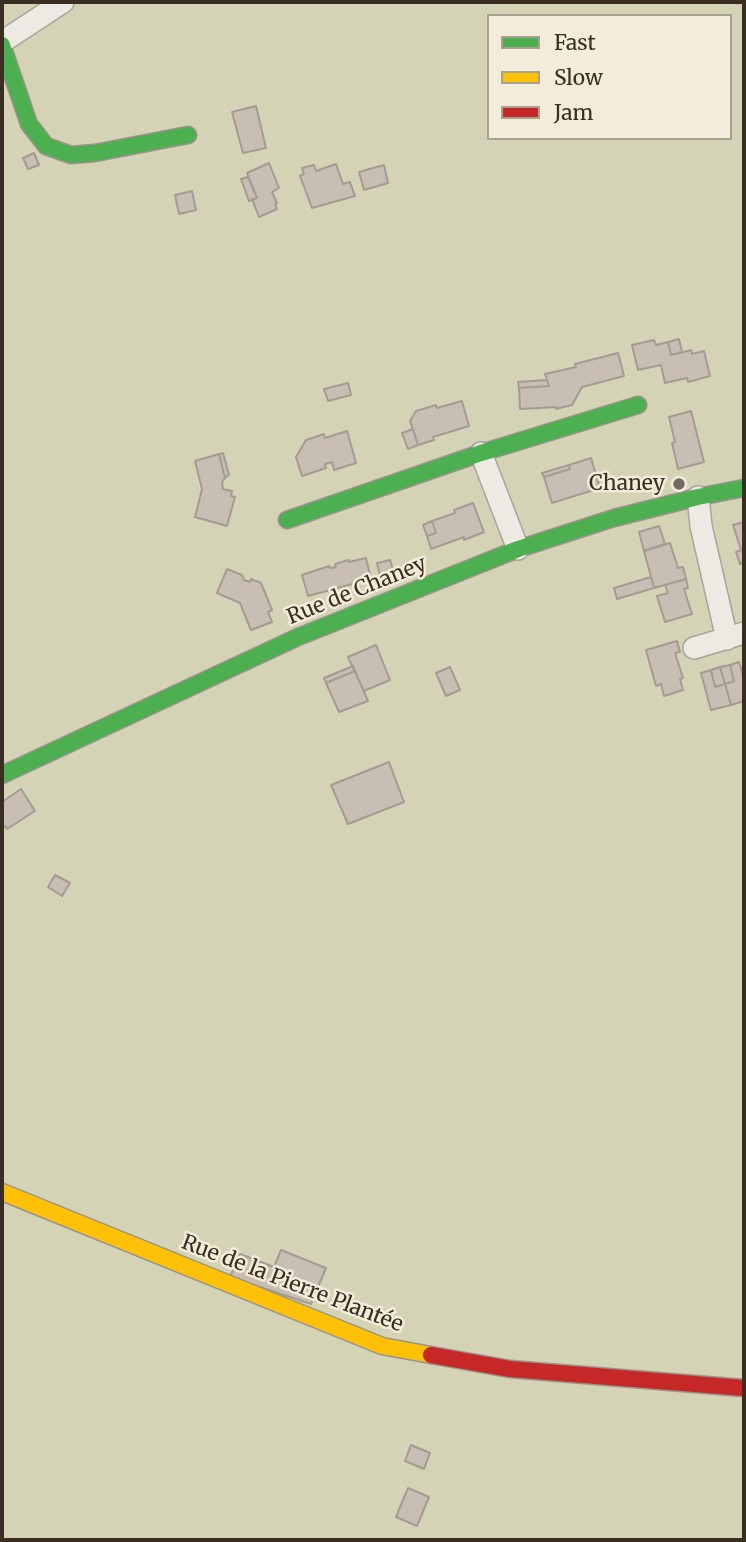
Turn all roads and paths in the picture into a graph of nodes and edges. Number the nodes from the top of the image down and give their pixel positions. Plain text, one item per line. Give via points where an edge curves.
1 (63, 2) edge
2 (736, 2) edge
3 (744, 7) edge
4 (2, 44) edge
5 (188, 135) dead end
6 (638, 405) dead end
7 (481, 453) junction
8 (744, 488) edge
9 (698, 496) junction
10 (287, 520) dead end
11 (518, 549) junction
12 (735, 636) edge
13 (694, 648) dead end
14 (2, 775) edge
15 (2, 1192) edge
16 (744, 1388) edge

1 - 4 street
2 - 3 path
4 - 5 street via 29,124 46,146 71,156
6 - 7 street
7 - 10 street
7 - 11 street
8 - 9 street, Rue de Chaney
9 - 11 street, Rue de Chaney
9 - 12 street via 701,526
11 - 14 street, Rue de Chaney via 298,637
12 - 13 street
15 - 16 street, Rue de la Pierre Plantée via 382,1346 510,1369

